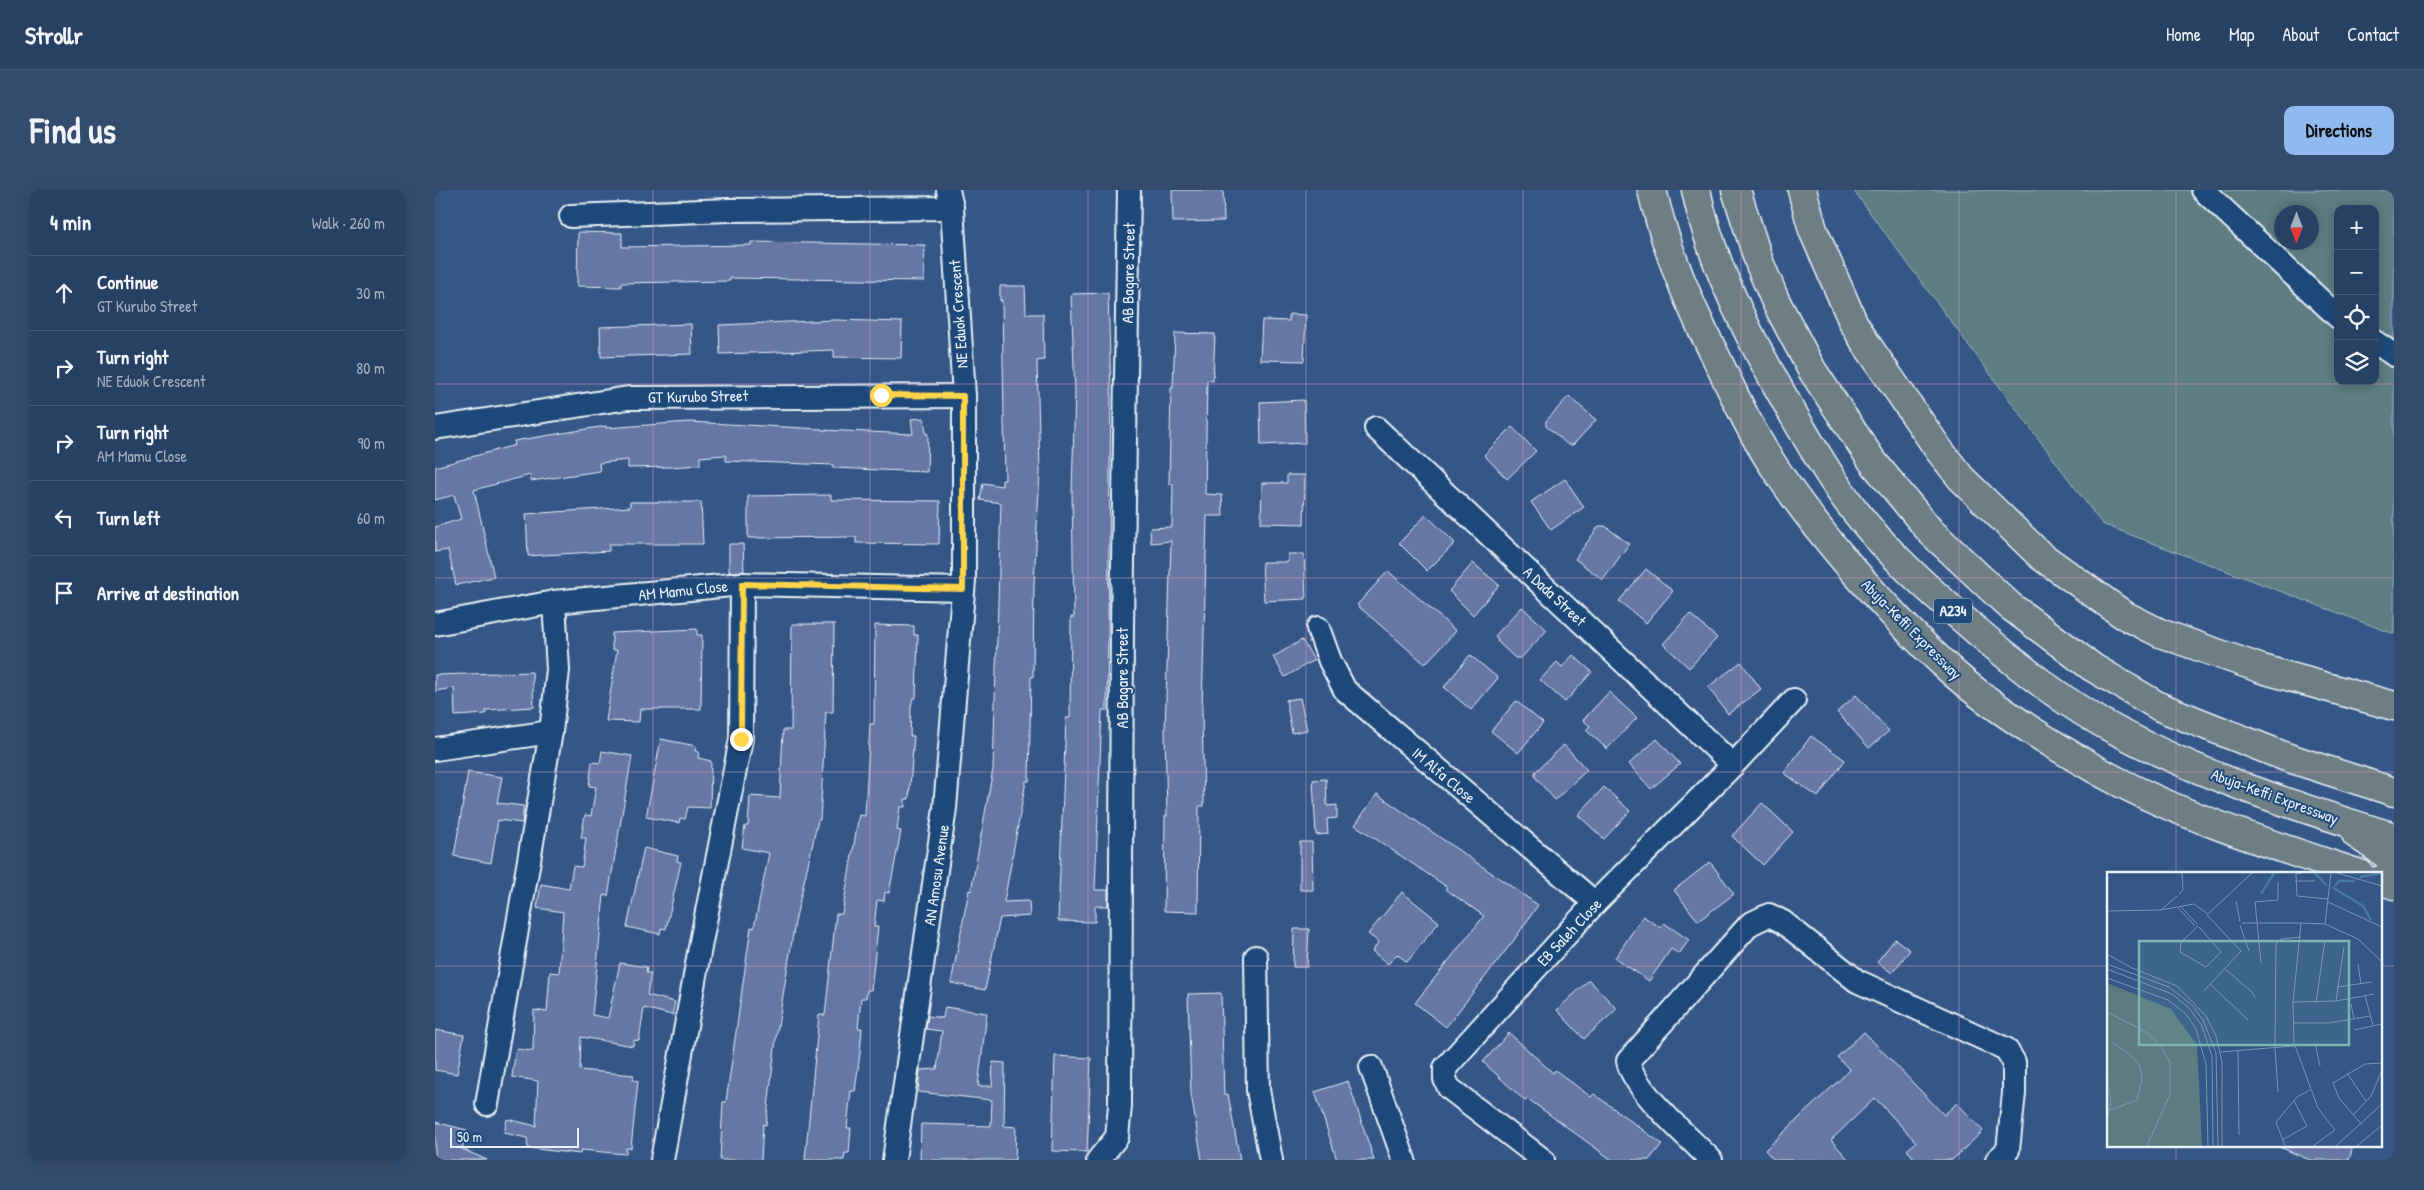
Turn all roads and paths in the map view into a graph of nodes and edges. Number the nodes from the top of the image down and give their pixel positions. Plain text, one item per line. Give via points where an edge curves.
1 (1129, 190) edge
2 (1652, 190) edge
3 (1696, 190) edge
4 (1735, 190) edge
5 (1802, 190) edge
6 (2203, 190) edge
7 (950, 199) edge
8 (754, 200) edge
9 (571, 216) dead end
10 (2334, 313) edge
11 (2379, 345) edge
12 (2394, 355) edge
13 (963, 396) junction
14 (435, 428) edge
15 (1376, 428) dead end
16 (742, 584) junction
17 (963, 589) junction
18 (554, 602) junction
19 (435, 624) edge
20 (1318, 628) dead end
21 (1794, 700) dead end
22 (2394, 706) edge
23 (551, 732) junction
24 (435, 749) edge
25 (1733, 765) junction
26 (2394, 792) edge
27 (2335, 819) junction
28 (2394, 837) edge
29 (2394, 860) edge
30 (2354, 872) edge
31 (2381, 880) edge
32 (2394, 885) edge
33 (1595, 903) junction
34 (1256, 957) dead end
35 (1371, 1067) dead end
36 (487, 1104) dead end
37 (662, 1160) edge
38 (894, 1160) edge
39 (1098, 1160) edge
40 (1271, 1160) edge
41 (1403, 1160) edge
42 (1543, 1160) edge
43 (1711, 1160) edge
44 (1997, 1160) edge

1 - 39 street, AB Bagare Street via 1122,634 1120,1106 1117,1137
2 - 30 highway, Abuja-Keffi Expressway via 1678,277 1747,420 1773,464 1850,565 1950,670 2044,738 2097,770 2247,836
3 - 27 highway, Abuja-Keffi Expressway / A234 via 1723,275 1753,342 1798,424 1843,494 1889,552 2037,682 2116,731 2242,785
4 - 26 highway, A234 via 1775,300 1812,370 1873,462 1931,532 2010,606 2091,667 2160,707 2285,757
5 - 22 highway via 1813,230 1865,342 1961,478 2041,556 2124,615 2160,633 2262,669
6 - 10 street
7 - 8 street
7 - 13 street, NE Eduok Crescent
8 - 9 street
11 - 12 street
13 - 14 street, GT Kurubo Street via 627,398
13 - 17 street, NE Eduok Crescent
15 - 25 street, A Dada Street
16 - 17 street, AM Mamu Close
16 - 18 street, AM Mamu Close
16 - 37 street via 741,739
17 - 38 street, AN Amosu Avenue via 945,808
18 - 19 street, AM Mamu Close
18 - 23 street via 557,670
20 - 33 street, IM Alfa Close via 1345,690
21 - 25 street, EB Saleh Close
23 - 24 street
23 - 36 street
25 - 33 street, EB Saleh Close
27 - 28 highway, Abuja-Keffi Expressway / A234
27 - 29 highway
31 - 32 highway
33 - 42 street, EB Saleh Close via 1445,1068 1449,1088
34 - 40 street via 1258,1090
35 - 41 street
43 - 44 street via 1647,1094 1631,1073 1629,1061 1751,924 1769,915 1783,922 1857,981 2006,1049 2014,1062 2014,1093 2008,1150

